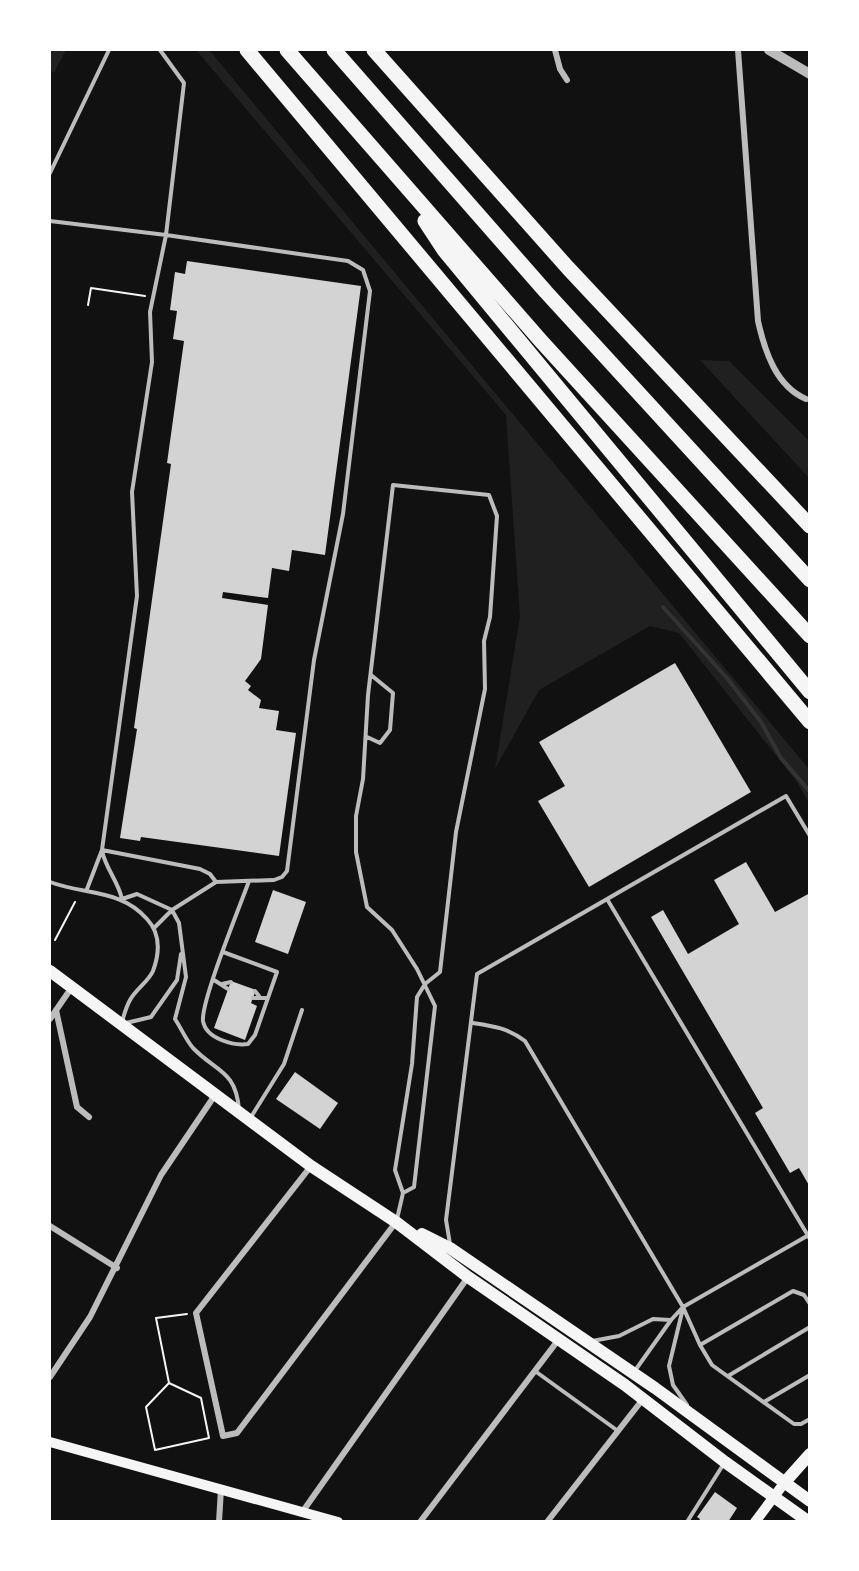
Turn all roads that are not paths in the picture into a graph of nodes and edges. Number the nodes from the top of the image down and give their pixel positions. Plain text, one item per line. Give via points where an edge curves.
1 (109, 50) edge
2 (160, 50) edge
3 (247, 50) edge
4 (287, 50) edge
5 (334, 50) edge
6 (374, 50) edge
7 (555, 50) edge
8 (738, 50) edge
9 (769, 50) edge
10 (810, 74) edge
11 (567, 80) dead end
12 (390, 169) junction
13 (50, 173) edge
14 (50, 221) edge
15 (166, 236) junction
16 (806, 399) dead end
17 (810, 526) edge
18 (810, 580) edge
19 (810, 636) edge
20 (370, 675) junction
21 (810, 692) edge
22 (810, 722) edge
23 (367, 737) junction
24 (810, 836) edge
25 (102, 850) junction
26 (249, 881) junction
27 (50, 882) edge
28 (216, 882) junction
29 (87, 889) junction
30 (122, 899) junction
31 (607, 899) junction
32 (172, 910) junction
33 (155, 927) junction
34 (182, 950) junction
35 (223, 952) junction
36 (50, 971) edge
37 (214, 980) junction
38 (231, 982) dead end
39 (222, 984) junction
40 (425, 984) junction
41 (72, 987) junction
42 (228, 989) dead end
43 (255, 991) dead end
44 (259, 996) junction
45 (253, 998) dead end
46 (267, 998) junction
47 (56, 1010) junction
48 (302, 1010) dead end
49 (50, 1019) edge
50 (121, 1023) junction
51 (473, 1023) junction
52 (216, 1094) junction
53 (89, 1117) dead end
54 (244, 1117) junction
55 (310, 1166) junction
56 (403, 1193) junction
57 (396, 1222) junction
58 (50, 1226) edge
59 (808, 1238) edge
60 (450, 1248) junction
61 (117, 1268) junction
62 (468, 1277) junction
63 (810, 1304) edge
64 (683, 1307) junction
65 (671, 1320) junction
66 (810, 1327) edge
67 (559, 1338) junction
68 (587, 1342) junction
69 (700, 1345) junction
70 (535, 1371) junction
71 (633, 1373) junction
72 (810, 1375) edge
73 (50, 1377) edge
74 (728, 1377) junction
75 (625, 1385) junction
76 (644, 1398) junction
77 (764, 1402) junction
78 (694, 1416) junction
79 (810, 1419) edge
80 (618, 1431) junction
81 (50, 1442) edge
82 (810, 1454) edge
83 (725, 1462) junction
84 (785, 1482) junction
85 (221, 1490) junction
86 (774, 1497) junction
87 (810, 1501) edge
88 (303, 1511) junction
89 (219, 1521) edge
90 (338, 1521) edge
91 (420, 1521) edge
92 (548, 1521) edge
93 (687, 1521) edge
94 (755, 1521) edge
95 (809, 1521) edge

1 - 13 lane
2 - 15 lane via 184,83
3 - 22 highway
4 - 12 highway
5 - 18 highway via 546,292
6 - 17 highway via 568,268
7 - 11 street
8 - 16 street via 760,328 778,375 794,394
9 - 10 street
12 - 19 highway
12 - 21 highway via 444,250
14 - 15 lane
15 - 25 lane via 150,312 152,362 132,492 137,596
15 - 26 lane via 348,261 363,270 370,284 343,514 314,660 291,857 282,877
20 - 23 lane
20 - 23 lane via 393,693 390,730 380,743
20 - 40 lane via 393,485 489,495 496,516 490,617 484,641 485,689 456,832 445,951 440,972
23 - 40 lane via 356,816 361,888 367,907 392,930
24 - 31 lane via 786,796
25 - 28 lane via 200,869
25 - 29 lane
25 - 30 lane
26 - 28 lane
26 - 35 lane
27 - 29 lane
28 - 32 lane
29 - 30 lane
30 - 32 lane via 137,894
30 - 33 lane
31 - 51 lane via 477,974
31 - 59 lane
32 - 33 lane
32 - 34 lane via 179,923
33 - 50 lane via 159,946 152,974 130,999
34 - 50 lane via 177,980 151,1017
34 - 54 lane via 186,977 176,1019 192,1047 232,1079
35 - 37 lane
35 - 46 lane via 277,972
36 - 41 main road
37 - 39 lane
37 - 46 lane via 203,1023 211,1034 235,1046 248,1044 255,1035
38 - 39 lane
39 - 42 lane
40 - 56 lane via 417,997 395,1170
40 - 56 lane via 435,1006 414,1187
41 - 47 street
41 - 50 main road
43 - 44 lane
44 - 45 lane
44 - 46 lane
47 - 49 street
47 - 53 street via 77,1107
48 - 54 lane via 284,1064
50 - 52 main road
51 - 60 lane via 446,1220
51 - 64 lane via 498,1026 525,1041
52 - 54 main road
52 - 61 street via 161,1175
54 - 55 main road
55 - 57 main road
55 - 57 street via 196,1313 222,1434 229,1437 237,1433
56 - 57 lane
57 - 60 main road
57 - 62 main road
58 - 61 street
59 - 64 lane
60 - 68 main road
61 - 73 street
62 - 67 main road
62 - 88 street
63 - 69 lane via 804,1295 793,1291
64 - 65 lane
64 - 69 lane
64 - 78 lane via 669,1366 673,1385
65 - 68 lane via 653,1319 619,1336
65 - 71 lane
66 - 74 lane
67 - 70 street
67 - 75 main road
68 - 71 main road
69 - 74 lane via 712,1365
70 - 80 lane
70 - 91 street
71 - 75 lane
71 - 78 main road
72 - 77 lane
74 - 77 lane
75 - 76 main road
76 - 80 street
76 - 83 main road
77 - 79 lane via 794,1424
78 - 84 main road
80 - 92 street
81 - 85 main road
82 - 84 main road
83 - 86 main road
83 - 93 lane
84 - 86 main road
84 - 87 main road
85 - 88 main road
85 - 89 street
86 - 94 main road
86 - 95 main road
88 - 90 main road

